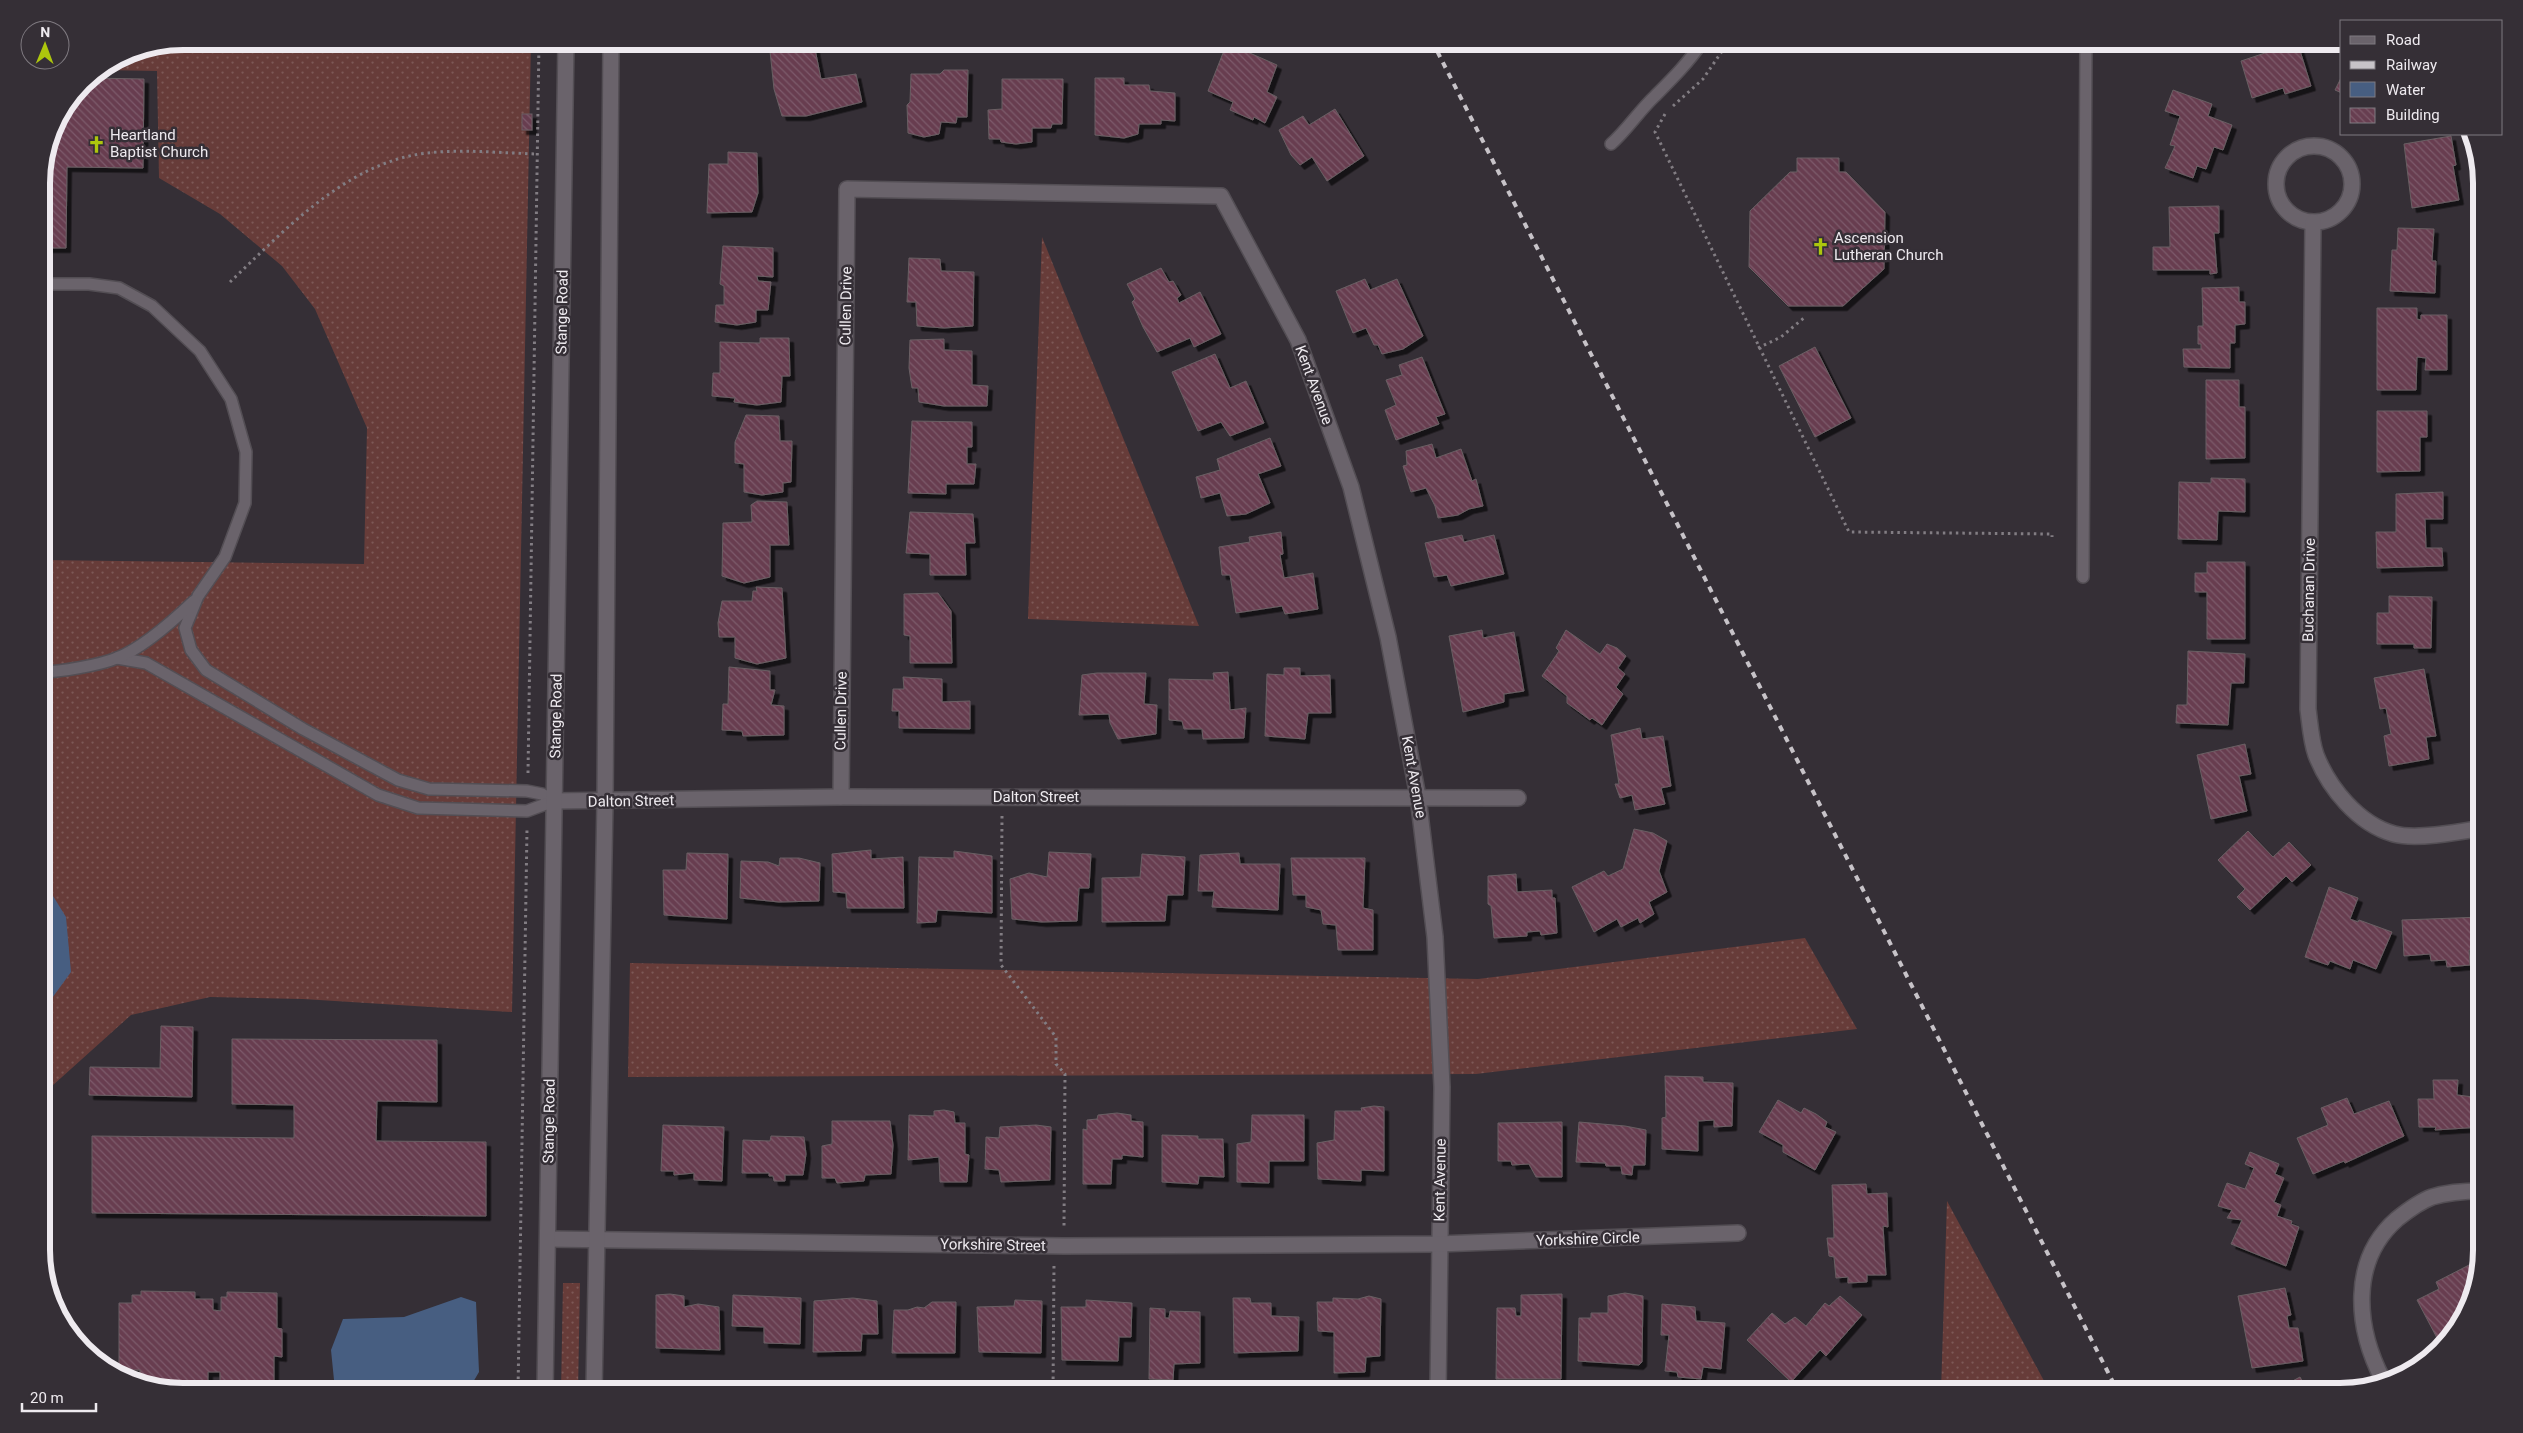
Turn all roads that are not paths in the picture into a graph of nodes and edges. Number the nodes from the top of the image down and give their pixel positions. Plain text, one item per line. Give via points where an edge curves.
1 (566, 50) edge
2 (611, 50) edge
3 (1697, 50) edge
4 (2086, 50) edge
5 (1611, 144) dead end
6 (1221, 196) joint
7 (2313, 222) junction
8 (50, 284) edge
9 (2083, 577) dead end
10 (198, 596) junction
11 (117, 658) junction
12 (50, 672) edge
13 (841, 797) junction
14 (1418, 797) junction
15 (1518, 798) dead end
16 (554, 801) junction
17 (605, 802) junction
18 (2473, 830) edge
19 (2473, 1192) edge
20 (1738, 1233) dead end
21 (548, 1239) junction
22 (597, 1240) junction
23 (1438, 1244) junction
24 (2381, 1376) edge
25 (545, 1383) edge
26 (594, 1383) edge
27 (1438, 1383) edge

1 - 16 street, Stange Road
2 - 17 street
3 - 5 lane via 1686,66
4 - 9 lane
6 - 13 street, Cullen Drive via 847,189
6 - 14 street, Kent Avenue via 1298,340 1351,488 1388,637
7 - 7 street via 2336,215 2350,196 2352,184 2351,172 2342,157 2327,147 2315,145 2302,147 2290,154 2276,176 2280,202 2300,220
7 - 18 street, Buchanan Drive via 2308,709 2315,754 2334,790 2359,816 2394,834 2440,835
8 - 10 lane via 119,288 152,306 200,351 231,399 246,452 245,503 225,557
10 - 11 lane via 167,627
10 - 16 lane via 185,628 190,650 206,670 303,728 398,780 429,789 528,791
11 - 12 lane
11 - 16 lane via 146,663 378,796 418,808 527,811
13 - 14 street, Dalton Street
13 - 17 street, Dalton Street
14 - 15 street, Dalton Street
14 - 23 street, Kent Avenue via 1435,936 1442,1087
16 - 17 street, Dalton Street
16 - 21 street, Stange Road
17 - 22 street
19 - 24 street via 2432,1197 2404,1213 2386,1229 2373,1247 2363,1276 2360,1308 2366,1338
20 - 23 street, Yorkshire Circle
21 - 22 street, Yorkshire Street
21 - 25 street, Stange Road
22 - 23 street, Yorkshire Street via 1059,1246
22 - 26 street
23 - 27 street, Kent Avenue

